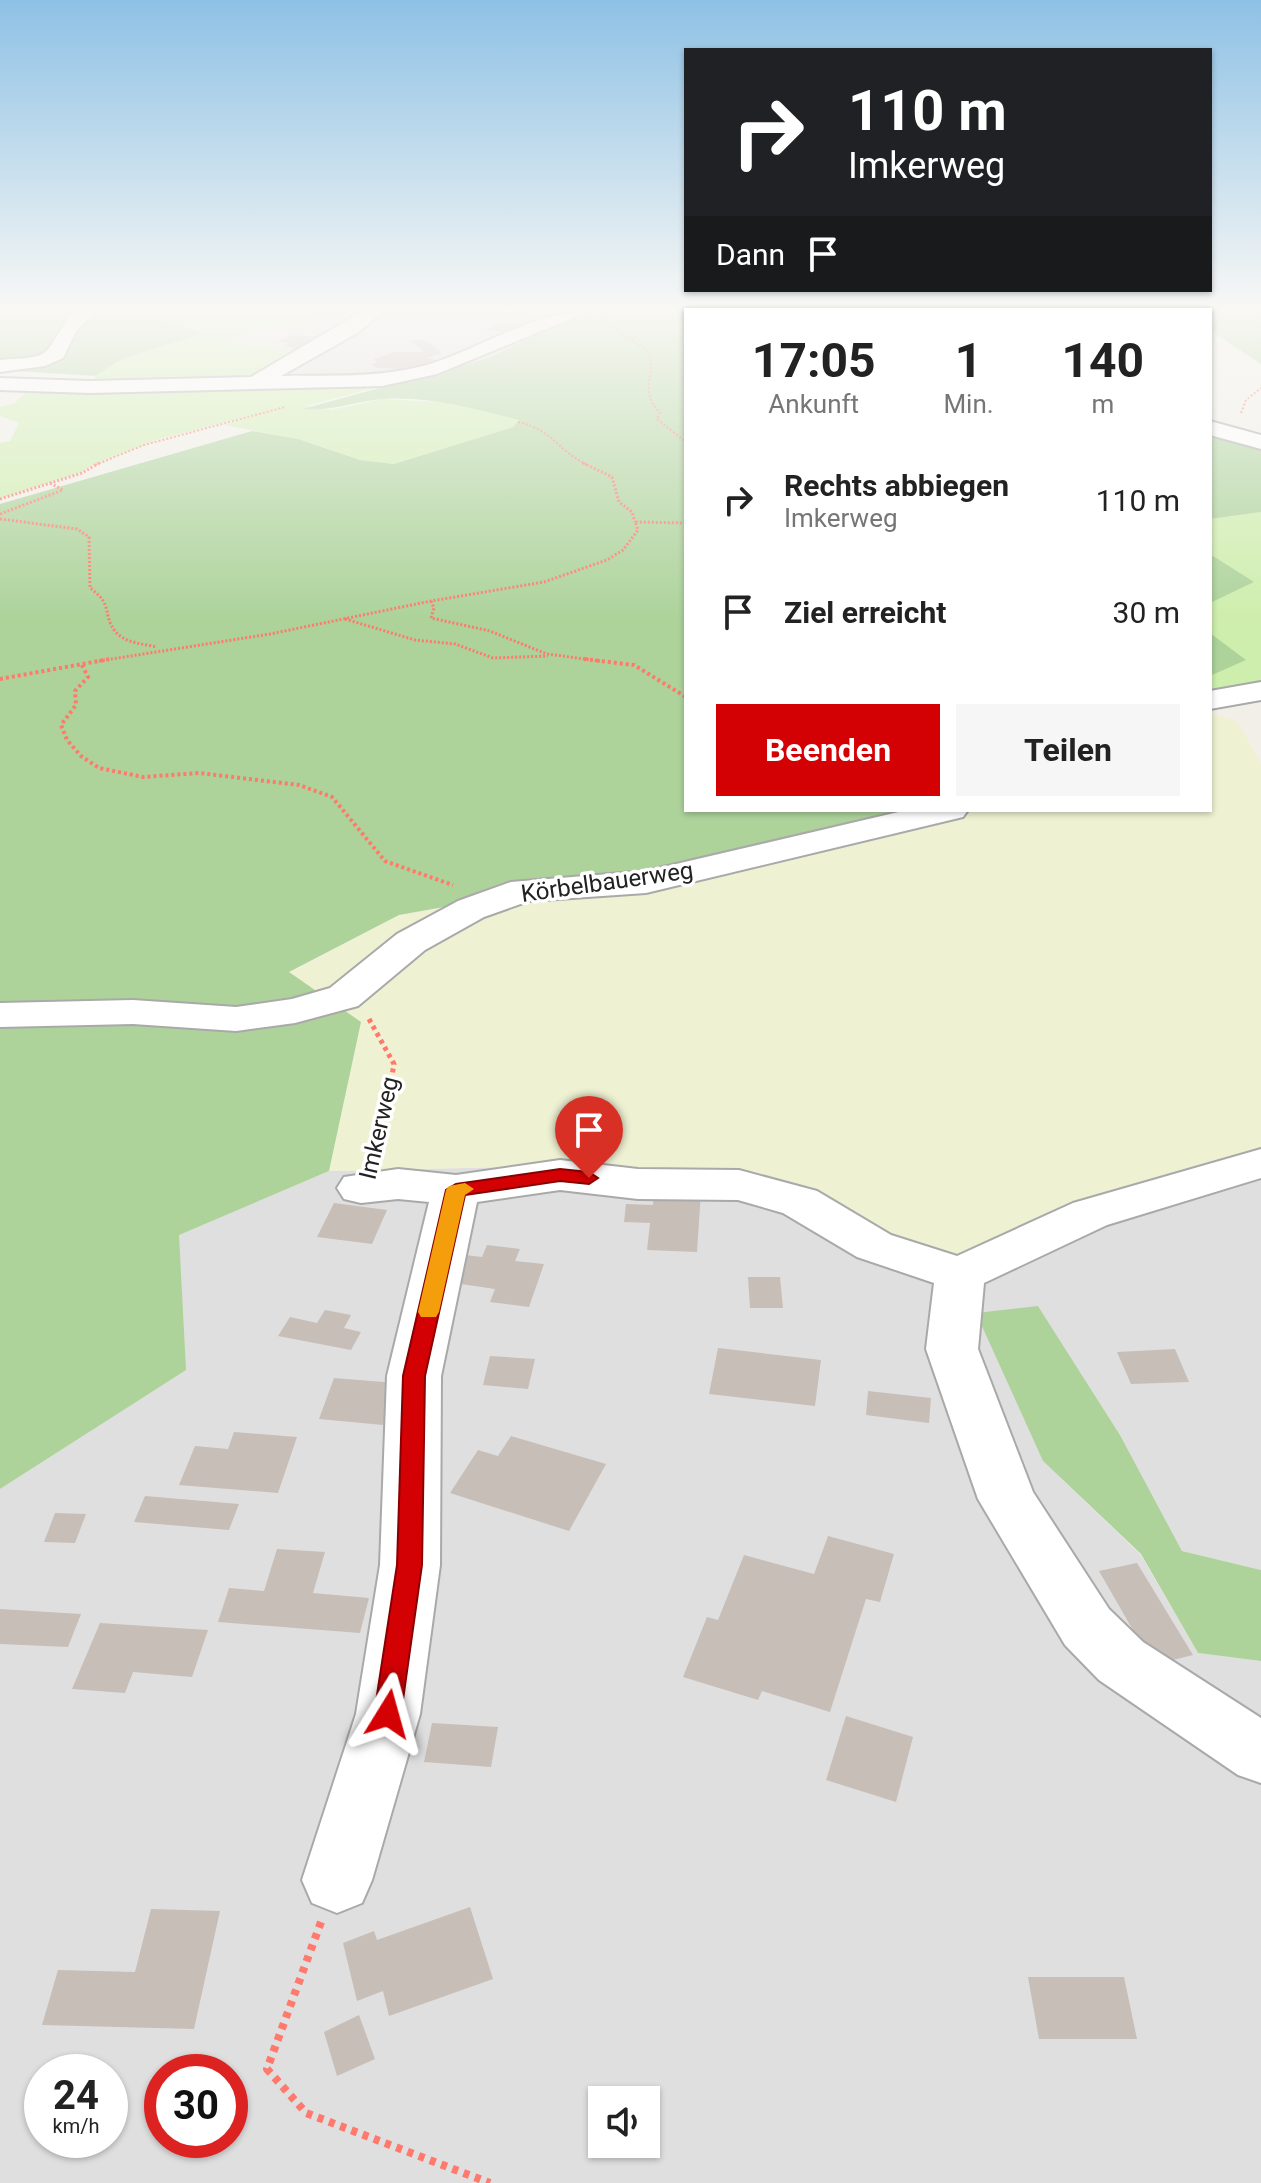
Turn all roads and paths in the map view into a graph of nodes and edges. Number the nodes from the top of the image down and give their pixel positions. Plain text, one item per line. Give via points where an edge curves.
1 (260, 414) edge
2 (660, 414) edge
3 (1241, 414) edge
4 (1244, 421) dead end
5 (518, 422) dead end
6 (1212, 429) edge
7 (684, 440) edge
8 (1261, 442) edge
9 (50, 483) junction
10 (0, 499) edge
11 (0, 517) edge
12 (635, 522) junction
13 (684, 523) edge
14 (431, 601) junction
15 (343, 619) junction
16 (162, 649) junction
17 (553, 655) junction
18 (82, 665) junction
19 (0, 679) edge
20 (1261, 691) edge
21 (684, 696) edge
22 (1212, 700) edge
23 (943, 812) edge
24 (502, 898) junction
25 (344, 997) junction
26 (0, 1015) edge
27 (1261, 1163) edge
28 (361, 1188) joint
29 (456, 1190) junction
30 (960, 1274) junction
31 (1261, 1754) edge
32 (337, 1880) joint
33 (490, 2183) edge

1 - 9 path via 144,445
2 - 7 path via 657,419
3 - 4 path
5 - 12 path via 545,430 573,458 612,477 619,502
6 - 8 street
9 - 10 path
9 - 11 path via 63,490
11 - 16 path via 77,529 89,537 90,588 104,598 115,631 132,642
12 - 13 path
12 - 14 path via 638,530 623,550 572,575
14 - 15 path
14 - 17 path via 431,618 490,631
15 - 16 path
15 - 17 path via 493,658
16 - 18 path
17 - 21 path via 634,665
18 - 19 path
18 - 24 path via 88,677 75,691 76,705 61,725 81,756 99,768 143,777 199,773 299,785 332,797 385,861
20 - 22 street
23 - 24 street, Körbelbauerweg via 646,882 524,890
24 - 25 street, Körbelbauerweg via 411,942
25 - 26 street, Körbelbauerweg via 236,1019 133,1012
25 - 28 path, Imkerweg via 371,1020 394,1064 383,1127
27 - 30 street via 1090,1214
28 - 29 street, Imkerweg via 398,1184
29 - 30 street, Imkerweg via 560,1175 638,1184 739,1185 800,1202 874,1246
29 - 32 street via 414,1376 410,1565 388,1714
30 - 31 street via 952,1349 1007,1499 1087,1627 1121,1661
32 - 33 path via 267,2069 306,2113

